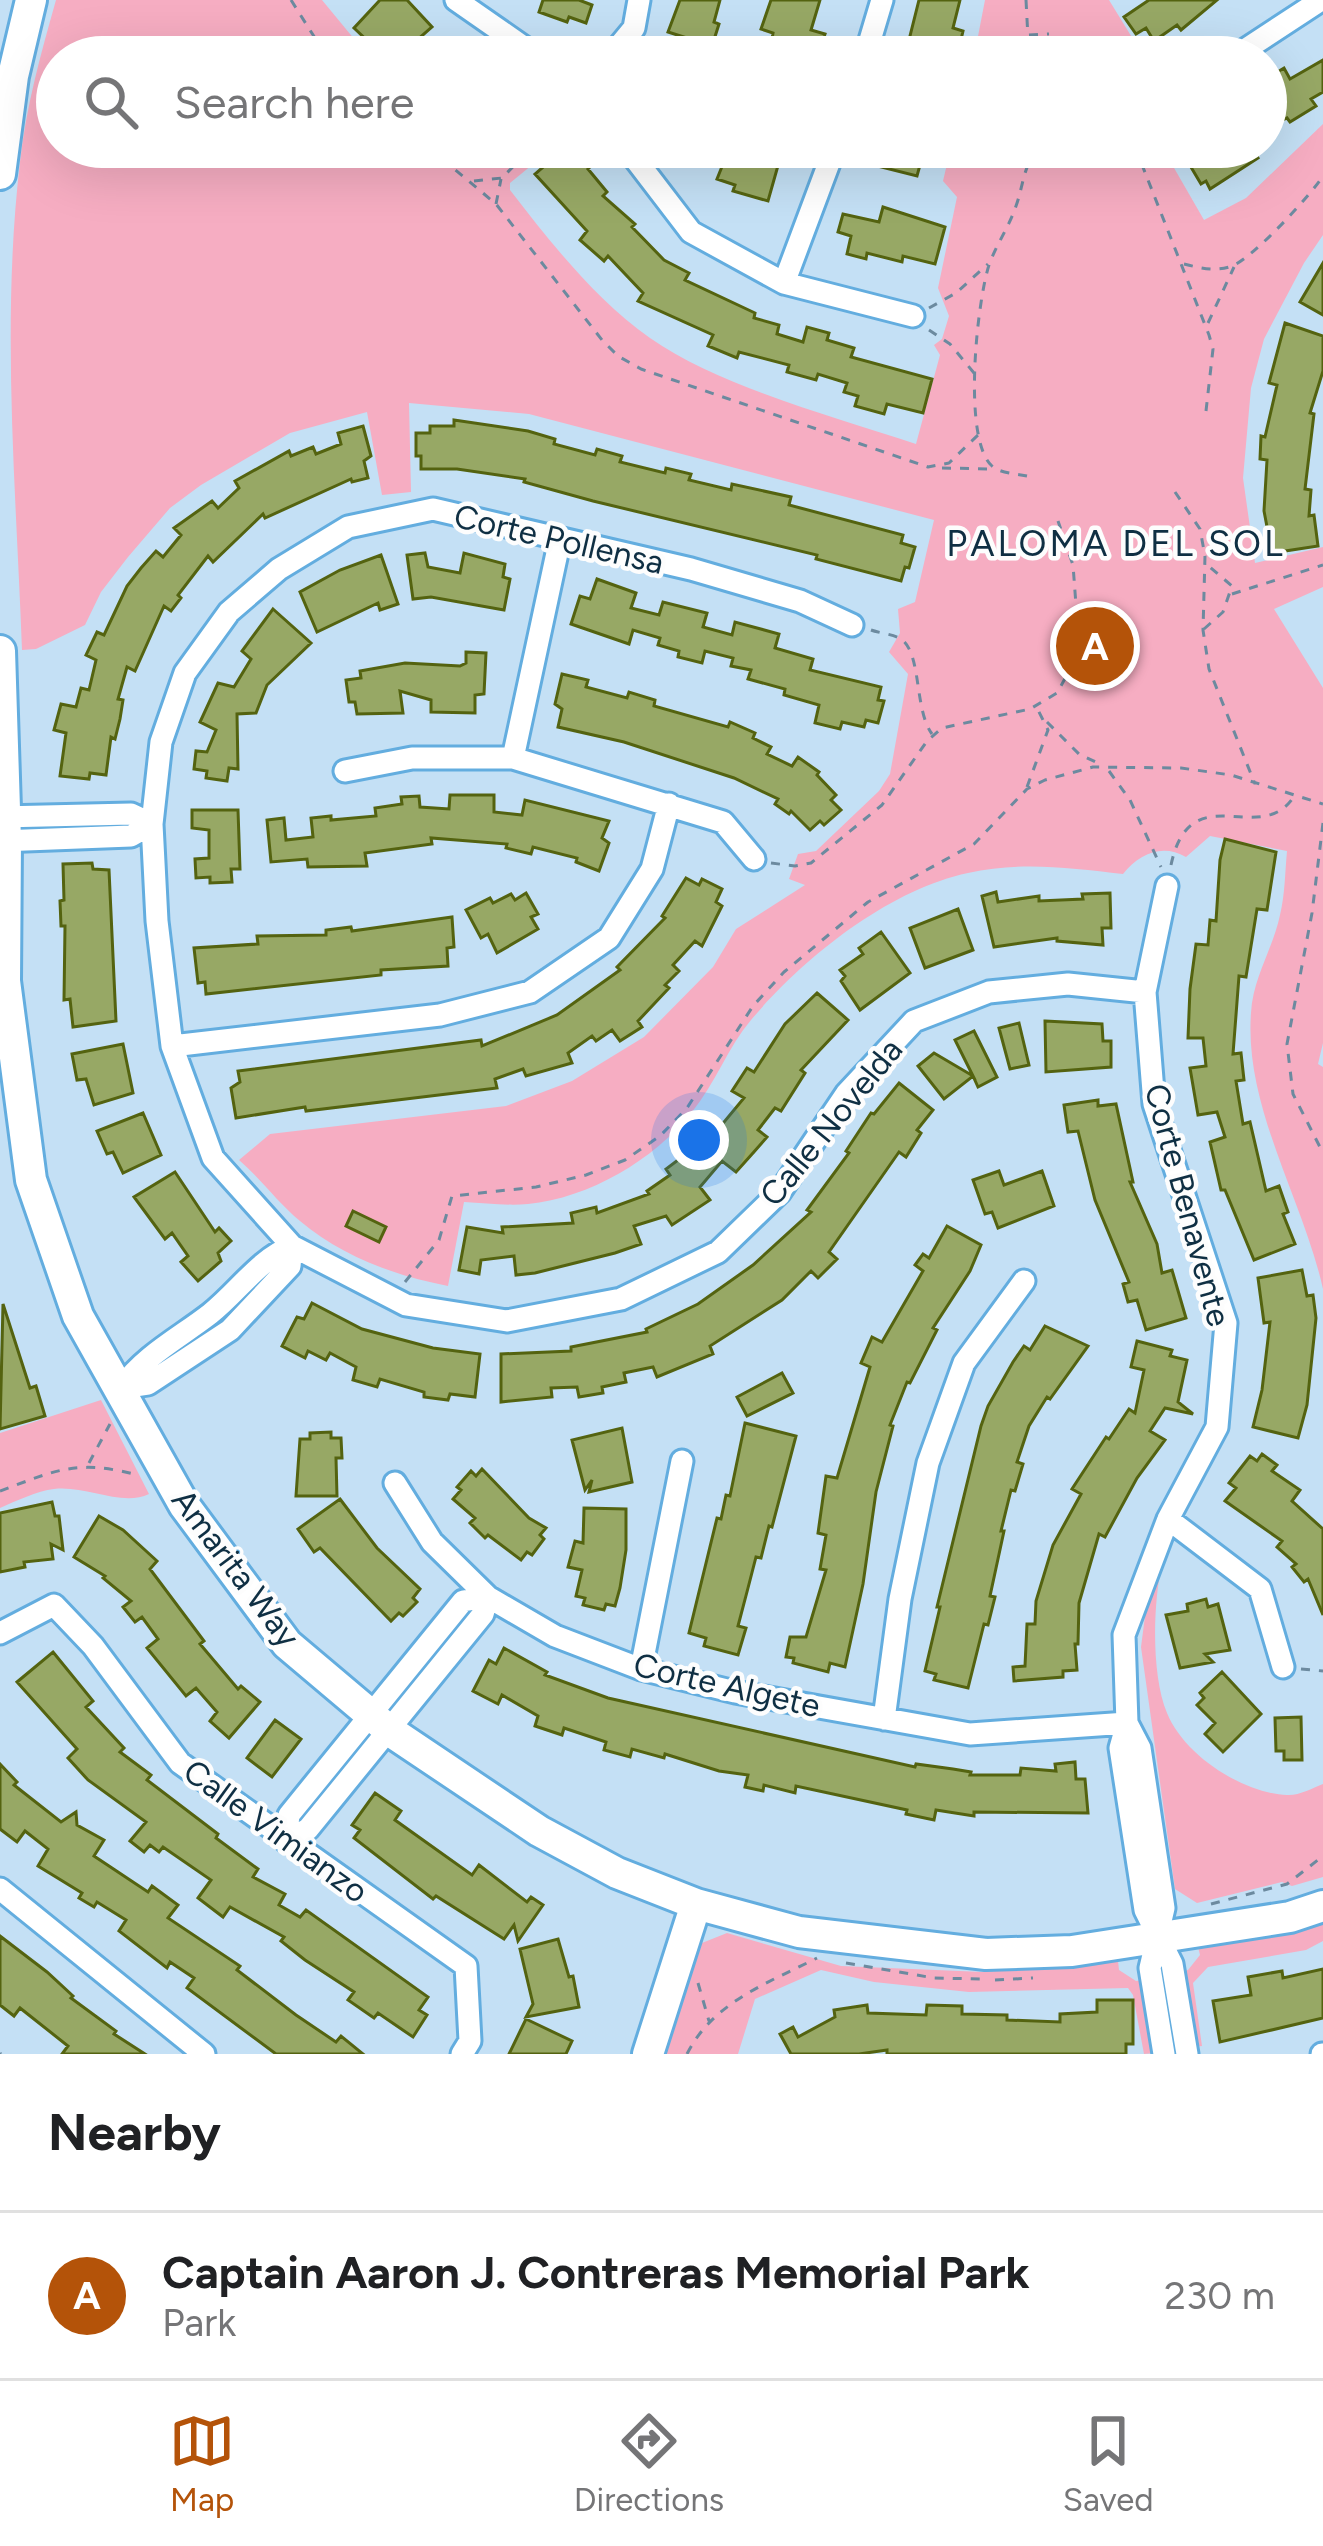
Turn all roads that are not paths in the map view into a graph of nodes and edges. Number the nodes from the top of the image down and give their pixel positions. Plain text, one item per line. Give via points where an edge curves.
1 (31, 0) edge
2 (456, 0) edge
3 (639, 0) edge
4 (882, 0) edge
5 (1321, 0) edge
6 (508, 36) edge
7 (627, 36) edge
8 (871, 36) edge
9 (1266, 36) edge
10 (642, 168) edge
11 (827, 168) edge
12 (0, 175) edge
13 (784, 283) junction
14 (913, 316) road end
15 (560, 539) junction
16 (852, 625) road end
17 (0, 651) edge
18 (513, 758) junction
19 (345, 771) dead end
20 (669, 804) junction
21 (152, 824) junction
22 (3, 829) edge
23 (754, 859) road end
24 (1167, 886) road end
25 (1145, 992) junction
26 (172, 1046) junction
27 (292, 1246) junction
28 (1024, 1281) dead end
29 (121, 1388) junction
30 (682, 1461) dead end
31 (395, 1484) dead end
32 (1168, 1519) junction
33 (488, 1597) junction
34 (0, 1634) edge
35 (1283, 1667) dead end
36 (641, 1669) junction
37 (884, 1719) junction
38 (1126, 1723) junction
39 (381, 1724) junction
40 (286, 1841) junction
41 (0, 1889) edge
42 (696, 1904) junction
43 (1323, 1906) edge
44 (1156, 1935) junction
45 (466, 2048) edge
46 (204, 2054) edge
47 (648, 2054) edge
48 (1164, 2054) edge
49 (1187, 2054) edge

1 - 12 street
2 - 6 street
3 - 7 street
4 - 8 street
5 - 9 street
10 - 13 street via 691,232
11 - 13 street
13 - 14 street
15 - 16 street, Corte Pollensa via 800,601
15 - 18 street
15 - 21 street, Corte Pollensa via 433,509 347,527 279,569 229,612 185,674 161,742
17 - 22 street, Amarita Way
18 - 19 street via 412,758
18 - 20 street
20 - 23 street via 722,822
20 - 26 street via 652,868 609,938 530,992 440,1015
21 - 22 street via 131,836
21 - 26 street, Calle Novelda
22 - 29 street, Amarita Way via 5,981 31,1180 78,1316
24 - 25 street, Corte Benavente
25 - 27 street, Calle Novelda via 1068,984 989,992 914,1021 846,1094 780,1192 718,1252 621,1299 506,1321 406,1305
25 - 32 street, Corte Benavente via 1154,1103 1226,1323 1217,1426
26 - 27 street, Calle Novelda via 213,1158
27 - 29 street via 290,1266 230,1330 148,1384
28 - 37 street via 964,1363 928,1463
29 - 39 street, Amarita Way via 184,1505 287,1644
30 - 36 street
31 - 33 street, Corte Algete via 432,1542
32 - 35 street via 1261,1589
32 - 38 street, Corte Benavente via 1124,1635
33 - 36 street, Corte Algete via 556,1636
33 - 39 street via 483,1614
34 - 40 street, Calle Vimianzo via 54,1605 180,1763
36 - 37 street, Corte Algete
37 - 38 street, Corte Algete via 970,1734
38 - 44 street, Corte Benavente via 1120,1748 1144,1909
39 - 40 street via 308,1829
39 - 42 street, Amarita Way via 539,1831
40 - 45 street, Calle Vimianzo via 466,1966
41 - 46 street
42 - 44 street, Amarita Way via 799,1932 986,1954 1072,1951
42 - 47 street
43 - 44 street, Amarita Way
44 - 48 street via 1150,1968
44 - 49 street via 1172,1964

